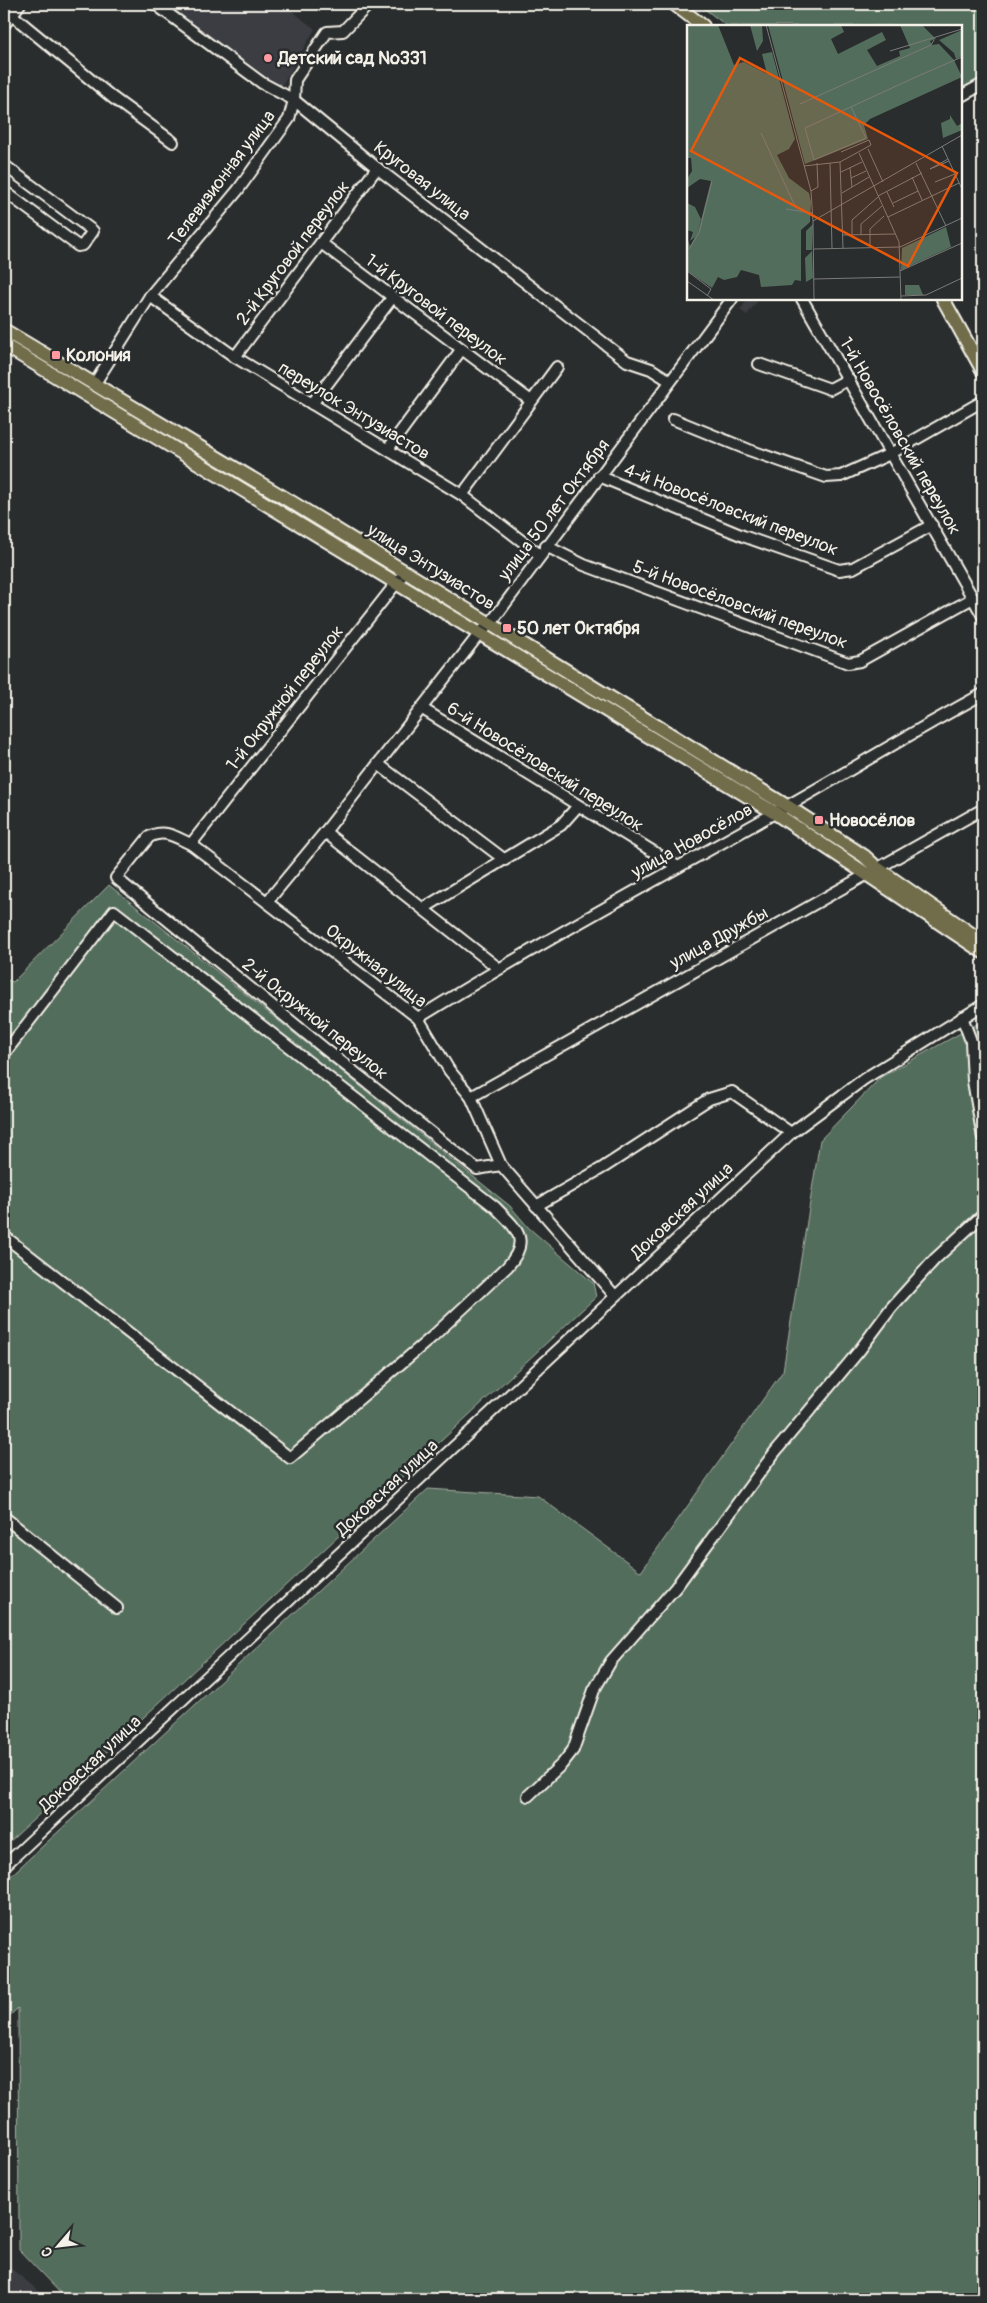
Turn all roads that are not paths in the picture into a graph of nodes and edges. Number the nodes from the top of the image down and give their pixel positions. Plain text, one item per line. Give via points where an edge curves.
1 (20, 4) edge
2 (155, 4) edge
3 (370, 4) edge
4 (674, 4) edge
5 (12, 15) junction
6 (4, 25) edge
7 (702, 25) edge
8 (983, 84) edge
9 (962, 95) edge
10 (294, 100) junction
11 (173, 142) dead end
12 (4, 165) edge
13 (378, 168) junction
14 (4, 191) edge
15 (322, 243) junction
16 (150, 296) junction
17 (392, 298) junction
18 (731, 300) edge
19 (803, 300) edge
20 (943, 300) edge
21 (4, 330) edge
22 (4, 345) edge
23 (461, 350) junction
24 (235, 357) junction
25 (759, 364) dead end
26 (557, 367) dead end
27 (983, 371) edge
28 (849, 379) junction
29 (670, 381) junction
30 (94, 383) junction
31 (531, 401) junction
32 (983, 401) edge
33 (312, 404) junction
34 (673, 419) dead end
35 (388, 449) junction
36 (890, 454) junction
37 (599, 476) junction
38 (462, 494) junction
39 (932, 525) junction
40 (543, 551) junction
41 (405, 572) junction
42 (396, 583) junction
43 (973, 598) junction
44 (983, 616) edge
45 (490, 624) junction
46 (480, 633) junction
47 (983, 694) edge
48 (421, 708) junction
49 (378, 764) junction
50 (787, 806) junction
51 (577, 807) junction
52 (983, 809) edge
53 (775, 813) junction
54 (325, 832) junction
55 (191, 844) junction
56 (505, 860) junction
57 (678, 867) junction
58 (872, 871) junction
59 (116, 878) joint
60 (267, 902) junction
61 (424, 908) junction
62 (983, 942) edge
63 (983, 952) edge
64 (498, 968) junction
65 (983, 1005) edge
66 (418, 1018) junction
67 (962, 1018) junction
68 (4, 1054) edge
69 (471, 1097) junction
70 (791, 1133) junction
71 (983, 1138) edge
72 (500, 1165) junction
73 (536, 1206) junction
74 (983, 1215) edge
75 (4, 1236) edge
76 (615, 1296) junction
77 (4, 1517) edge
78 (117, 1608) dead end
79 (528, 1796) dead end
80 (4, 1866) edge

1 - 5 street
2 - 10 street, Круговая улица via 262,83
3 - 10 street, Телевизионная улица via 343,31 326,32 295,80
4 - 7 main road
5 - 6 street
5 - 11 street via 113,98
8 - 9 street
10 - 13 street, Круговая улица
10 - 16 street, Телевизионная улица via 289,119 238,190
12 - 14 street via 93,231 83,245 78,246
13 - 15 street, 2-й Круговой переулок
13 - 29 street, Круговая улица via 627,361 651,369
15 - 17 street, 1-й Круговой переулок
15 - 24 street, 2-й Круговой переулок
16 - 24 street, переулок Энтузиастов
16 - 30 street, Телевизионная улица
17 - 23 street, 1-й Круговой переулок
17 - 33 street
18 - 29 street, улица 50 лет Октября
19 - 28 street, 1-й Новосёловский переулок
20 - 27 main road
21 - 30 main road, улица Энтузиастов
22 - 42 main road, улица Энтузиастов
23 - 31 street, 1-й Круговой переулок
23 - 35 street
24 - 33 street, переулок Энтузиастов
25 - 28 street via 830,389
26 - 31 street
28 - 36 street, 1-й Новосёловский переулок
29 - 37 street, улица 50 лет Октября
30 - 41 main road, улица Энтузиастов
31 - 38 street
32 - 36 street
33 - 35 street, переулок Энтузиастов
34 - 36 street via 826,477 841,476
35 - 38 street, переулок Энтузиастов
36 - 39 street, 1-й Новосёловский переулок
37 - 39 street, 4-й Новосёловский переулок via 743,536 839,570 853,568
37 - 40 street, улица 50 лет Октября
38 - 40 street, переулок Энтузиастов
39 - 43 street, 1-й Новосёловский переулок
40 - 43 street, 5-й Новосёловский переулок via 848,663 860,661
40 - 45 street, улица 50 лет Октября
41 - 42 street, 1-й Окружной переулок
41 - 45 main road, улица Энтузиастов
42 - 46 main road, улица Энтузиастов
42 - 55 street, 1-й Окружной переулок
43 - 44 street, 1-й Новосёловский переулок
45 - 46 street, улица 50 лет Октября
45 - 50 main road, улица Энтузиастов
46 - 48 street, улица 50 лет Октября
46 - 53 main road, улица Энтузиастов
47 - 50 street, улица Новосёлов
48 - 49 street, улица 50 лет Октября
48 - 51 street, 6-й Новосёловский переулок
49 - 54 street, улица 50 лет Октября
49 - 56 street
50 - 53 street, улица Новосёлов
50 - 58 main road, улица Энтузиастов via 864,856
51 - 56 street via 561,825
51 - 57 street, 6-й Новосёловский переулок
52 - 58 street, улица Дружбы
53 - 57 street, улица Новосёлов
53 - 58 main road, улица Энтузиастов
54 - 60 street, улица 50 лет Октября
54 - 61 street
55 - 59 street, Окружная улица via 156,833
55 - 60 street, Окружная улица
56 - 61 street
57 - 64 street, улица Новосёлов
58 - 62 main road, улица Энтузиастов
58 - 63 main road, улица Энтузиастов
58 - 69 street, улица Дружбы
59 - 72 street, 2-й Окружной переулок via 477,1169
60 - 66 street, Окружная улица
61 - 64 street
64 - 66 street, улица Новосёлов
65 - 67 street, Доковская улица
66 - 69 street, Окружная улица via 449,1070
67 - 70 street, Доковская улица via 864,1079
67 - 71 street via 971,1041 973,1081
68 - 75 street via 114,911 495,1207 512,1224 522,1245 518,1256 432,1337 290,1458
69 - 72 street, Окружная улица
70 - 73 street via 732,1092 709,1099 604,1167
70 - 76 street, Доковская улица
72 - 73 street, Окружная улица
73 - 76 street, Окружная улица
74 - 79 street via 935,1258 891,1308 775,1452 676,1587 611,1660 594,1690 572,1750
76 - 80 street, Доковская улица
77 - 78 street

